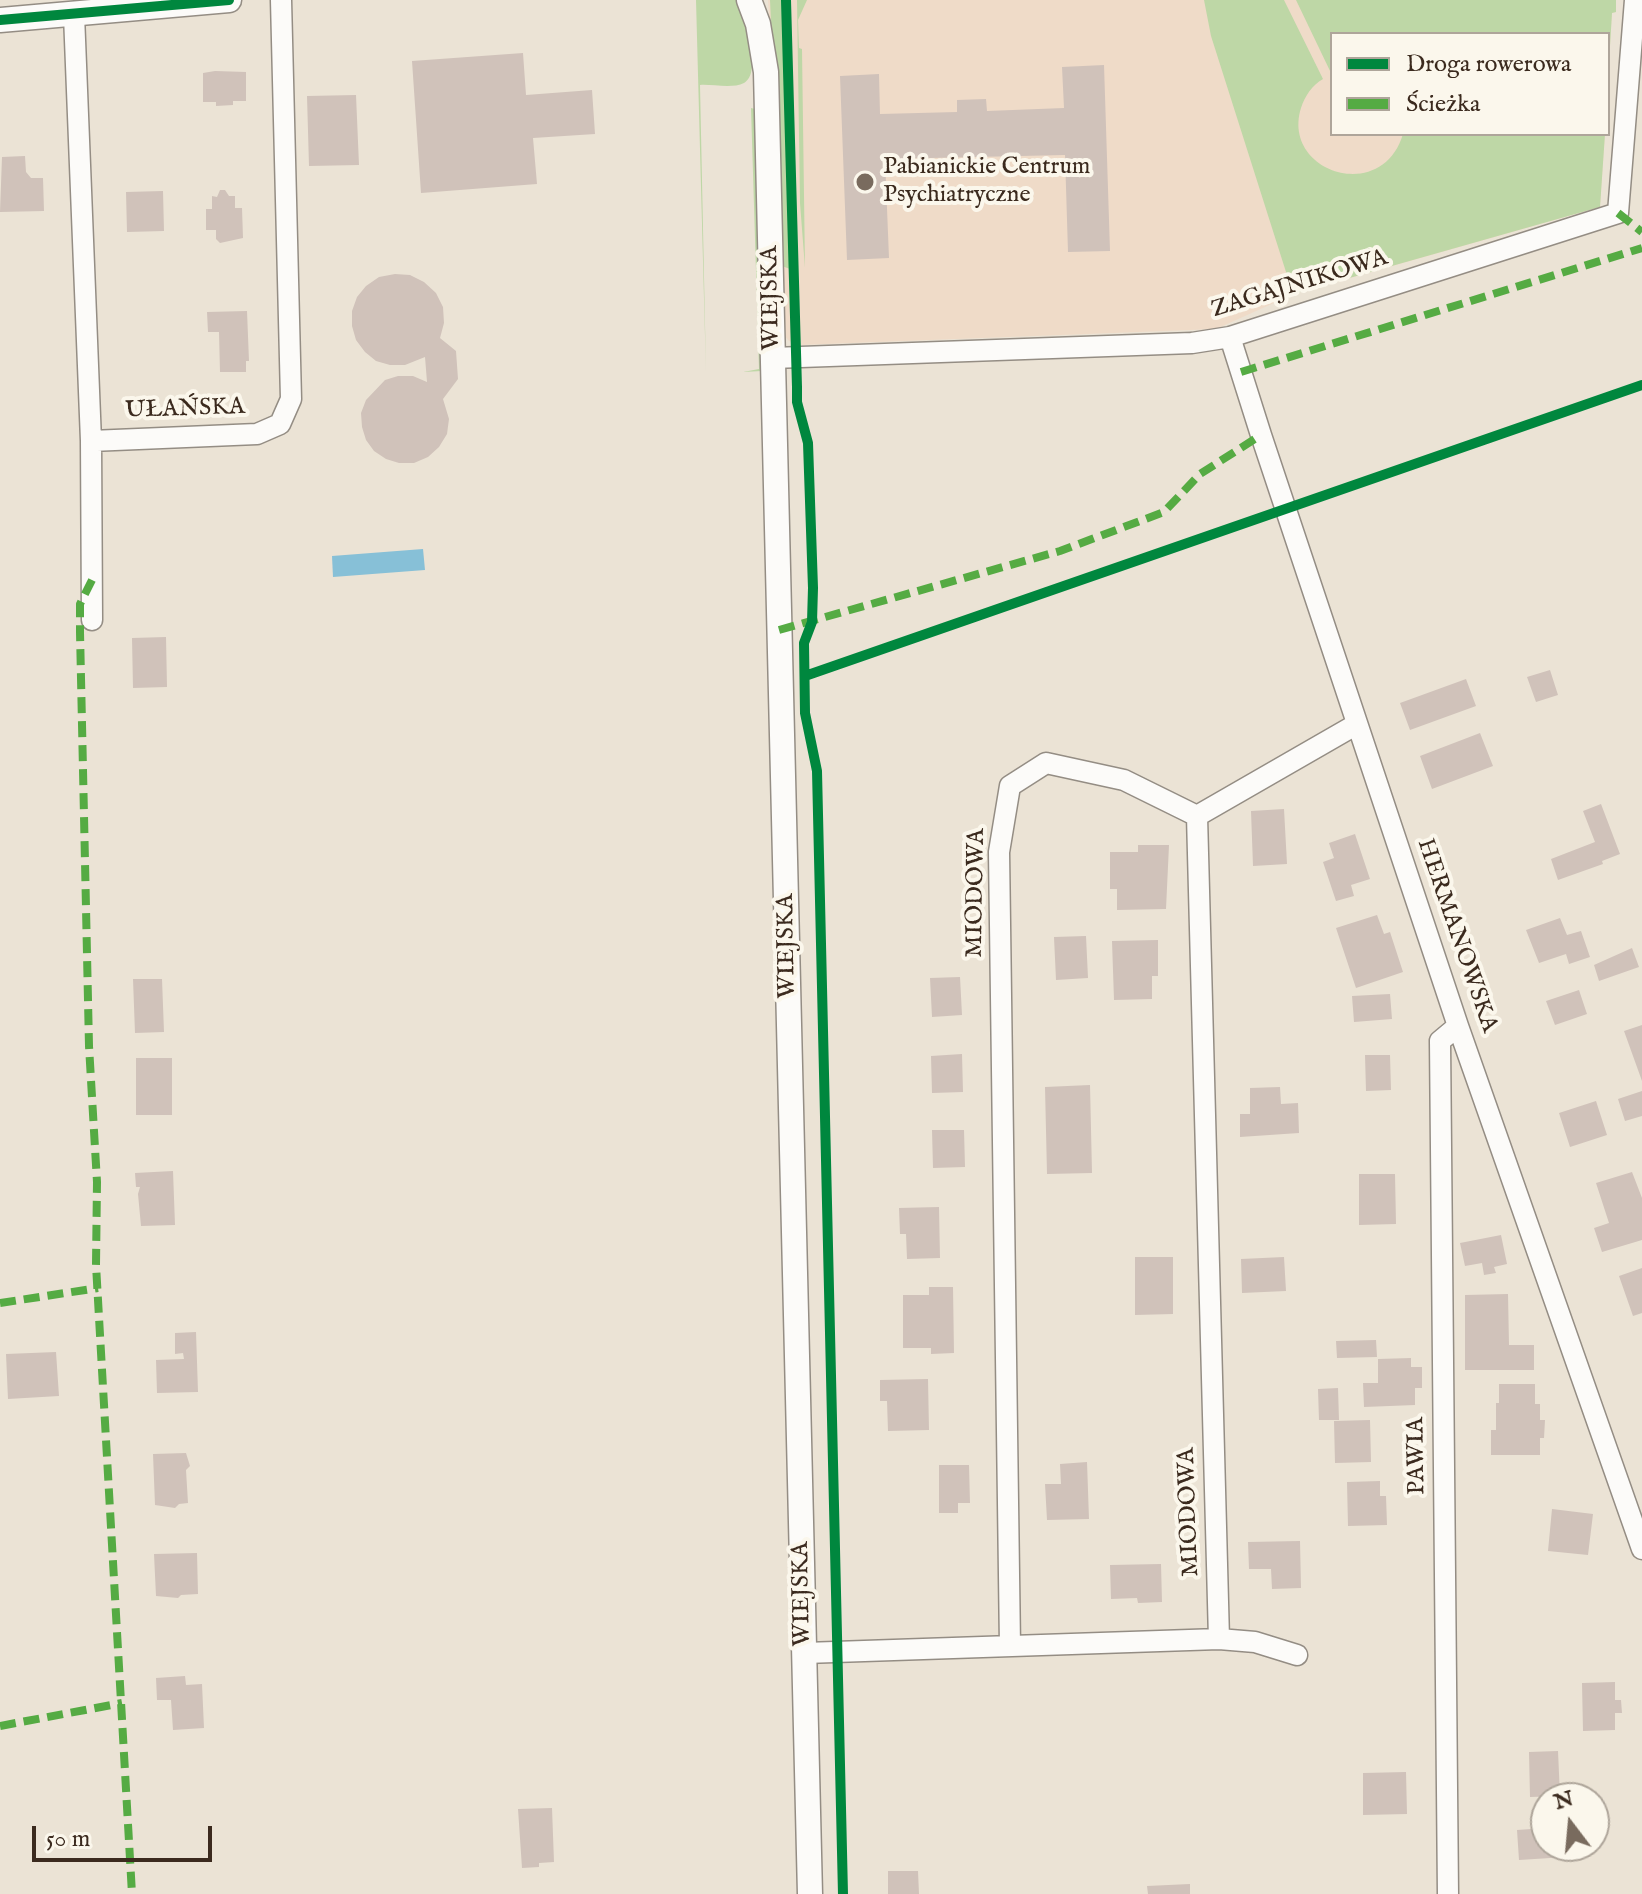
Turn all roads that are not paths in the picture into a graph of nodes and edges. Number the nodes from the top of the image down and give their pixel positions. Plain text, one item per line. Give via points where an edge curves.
1 (229, 0) edge
2 (281, 0) edge
3 (749, 0) edge
4 (1635, 0) edge
5 (74, 15) junction
6 (0, 20) edge
7 (1230, 337) junction
8 (773, 358) junction
9 (91, 441) junction
10 (92, 620) dead end
11 (1357, 724) junction
12 (1197, 816) junction
13 (1458, 1026) junction
14 (1642, 1549) edge
15 (1219, 1639) junction
16 (1010, 1646) junction
17 (805, 1653) junction
18 (1297, 1655) dead end
19 (810, 1894) edge
20 (1448, 1894) edge

1 - 5 street
2 - 9 street, UŁAŃSKA via 291,399 280,424 257,434
3 - 8 street, WIEJSKA via 765,65
4 - 7 street, ZAGAJNIKOWA via 1618,213
5 - 6 street
5 - 9 street, UŁAŃSKA
7 - 8 street, ZAGAJNIKOWA via 1192,343
7 - 11 street, HERMANOWSKA
8 - 17 street, WIEJSKA
9 - 10 street
11 - 12 street
11 - 13 street, HERMANOWSKA
12 - 15 street, MIODOWA
12 - 16 street, MIODOWA via 1124,780 1046,763 1010,786 999,852
13 - 14 street, HERMANOWSKA
13 - 20 street, PAWIA via 1440,1041
15 - 16 street
15 - 18 street via 1255,1642
16 - 17 street
17 - 19 street, WIEJSKA

